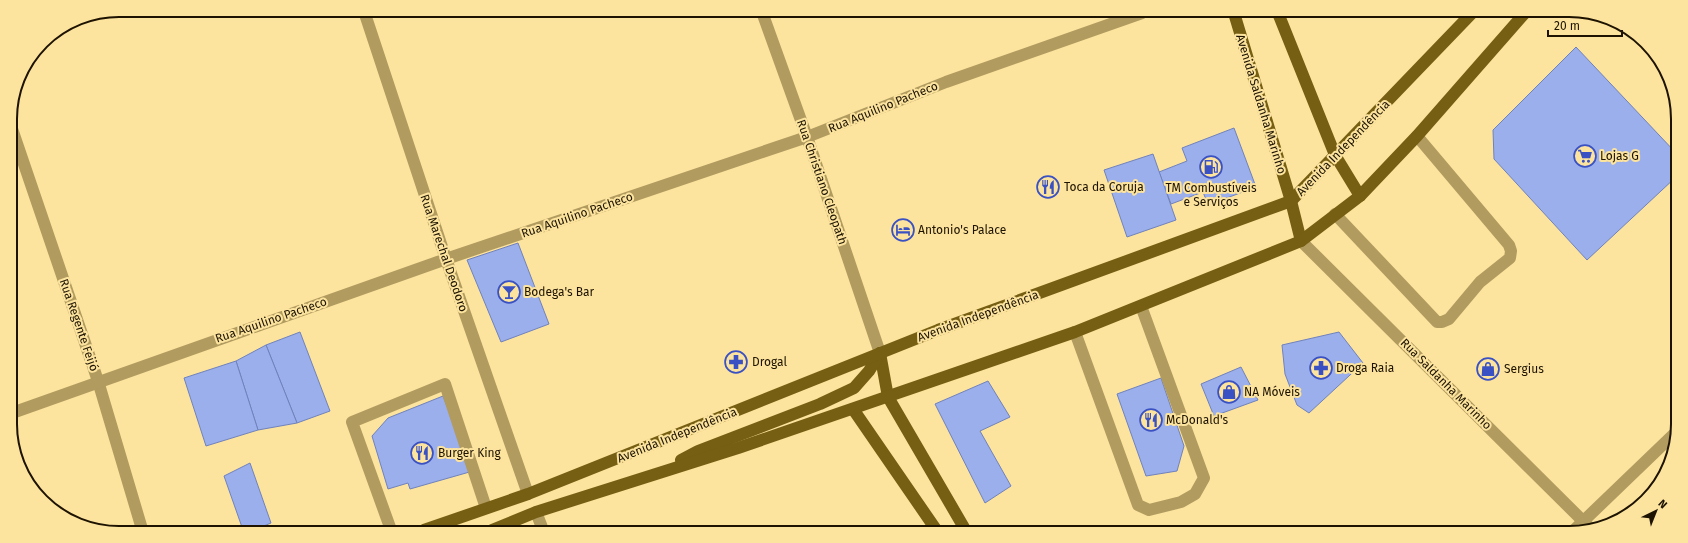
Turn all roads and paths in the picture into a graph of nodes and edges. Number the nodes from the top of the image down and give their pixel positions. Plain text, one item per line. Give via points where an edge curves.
1 (366, 17) edge
2 (764, 17) edge
3 (1131, 17) edge
4 (1235, 17) edge
5 (1280, 17) edge
6 (1468, 17) edge
7 (1521, 17) edge
8 (1417, 136) junction
9 (807, 138) junction
10 (17, 143) edge
11 (1335, 155) junction
12 (1360, 196) junction
13 (1291, 201) junction
14 (1335, 214) junction
15 (1301, 241) junction
16 (446, 259) junction
17 (1141, 306) junction
18 (1075, 332) junction
19 (880, 353) junction
20 (98, 382) junction
21 (888, 397) junction
22 (853, 409) junction
23 (17, 411) edge
24 (1670, 438) edge
25 (663, 472) junction
26 (528, 494) junction
27 (486, 508) junction
28 (536, 512) junction
29 (1587, 524) edge
30 (141, 526) edge
31 (390, 526) edge
32 (435, 526) edge
33 (502, 526) edge
34 (541, 526) edge
35 (934, 526) edge
36 (963, 526) edge

1 - 16 street, Rua Marechal Deodoro
2 - 9 street, Rua Christiano Cleopath
3 - 9 street, Rua Aquilino Pacheco via 946,82
4 - 13 main road, Avenida Saldanha Marinho
5 - 11 main road
6 - 11 main road, Avenida Independência
7 - 8 main road
8 - 12 main road
8 - 14 street via 1509,245 1511,251 1510,258 1480,282 1449,319 1437,322
9 - 16 street, Rua Aquilino Pacheco
9 - 19 street, Rua Christiano Cleopath
10 - 20 street, Rua Regente Feijó
11 - 12 main road
11 - 13 main road, Avenida Independência
12 - 14 main road
13 - 15 main road, Avenida Saldanha Marinho
13 - 19 main road, Avenida Independência
14 - 15 main road
15 - 17 main road
15 - 29 street, Rua Saldanha Marinho
16 - 20 street, Rua Aquilino Pacheco
16 - 26 street, Rua Marechal Deodoro
17 - 18 main road
17 - 18 street via 1204,478 1194,494 1181,502 1149,510 1138,505
18 - 21 main road
19 - 21 main road
19 - 25 main road via 854,388 820,404 698,451 668,466
19 - 26 main road, Avenida Independência
20 - 23 street, Rua Aquilino Pacheco
20 - 30 street, Rua Regente Feijó
21 - 22 main road
21 - 36 main road
22 - 25 main road
22 - 35 main road
24 - 29 street
25 - 28 main road
26 - 27 main road, Avenida Independência
27 - 31 street via 445,384 352,422
27 - 32 main road, Avenida Independência
28 - 33 main road
28 - 34 street

